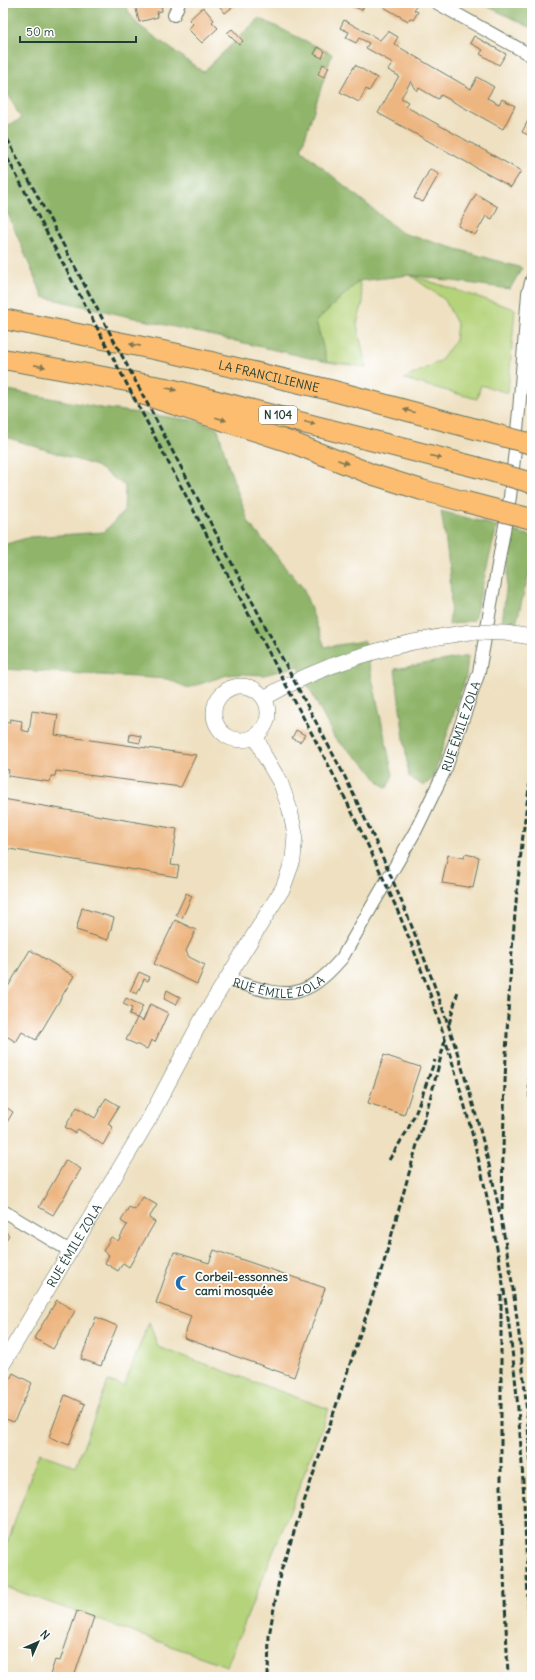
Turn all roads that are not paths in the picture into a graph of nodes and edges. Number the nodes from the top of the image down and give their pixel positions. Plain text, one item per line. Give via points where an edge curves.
1 (179, 3) edge
2 (437, 3) edge
3 (174, 14) dead end
4 (532, 56) edge
5 (532, 279) edge
6 (3, 319) edge
7 (3, 359) edge
8 (77, 373) junction
9 (532, 444) edge
10 (532, 483) edge
11 (532, 519) edge
12 (532, 637) edge
13 (264, 698) junction
14 (256, 736) junction
15 (226, 980) junction
16 (3, 1211) edge
17 (70, 1252) junction
18 (3, 1364) edge

1 - 3 street
2 - 4 street
5 - 15 street, RUE ÉMILE ZOLA via 528,293 510,498 479,672 446,768 412,837 342,958 327,976 311,987 292,994 272,992
9 -> 6 highway, LA FRANCILIENNE, bridge via 330,390 174,353
7 -> 8 highway, N 104
8 -> 10 highway, N 104, bridge via 166,388
8 -> 11 highway, bridge via 293,443 374,475
12 - 13 street, bridge via 470,632 427,638 379,650 312,673
13 - 14 street via 269,712 266,724
13 - 14 street via 254,689 239,686 222,693 216,702 214,712 221,732 236,740
14 - 15 street, RUE ÉMILE ZOLA via 281,784 290,810 295,834 293,860 283,888
15 - 17 street, RUE ÉMILE ZOLA via 202,1019 149,1119
16 - 17 street
17 - 18 street, RUE ÉMILE ZOLA

